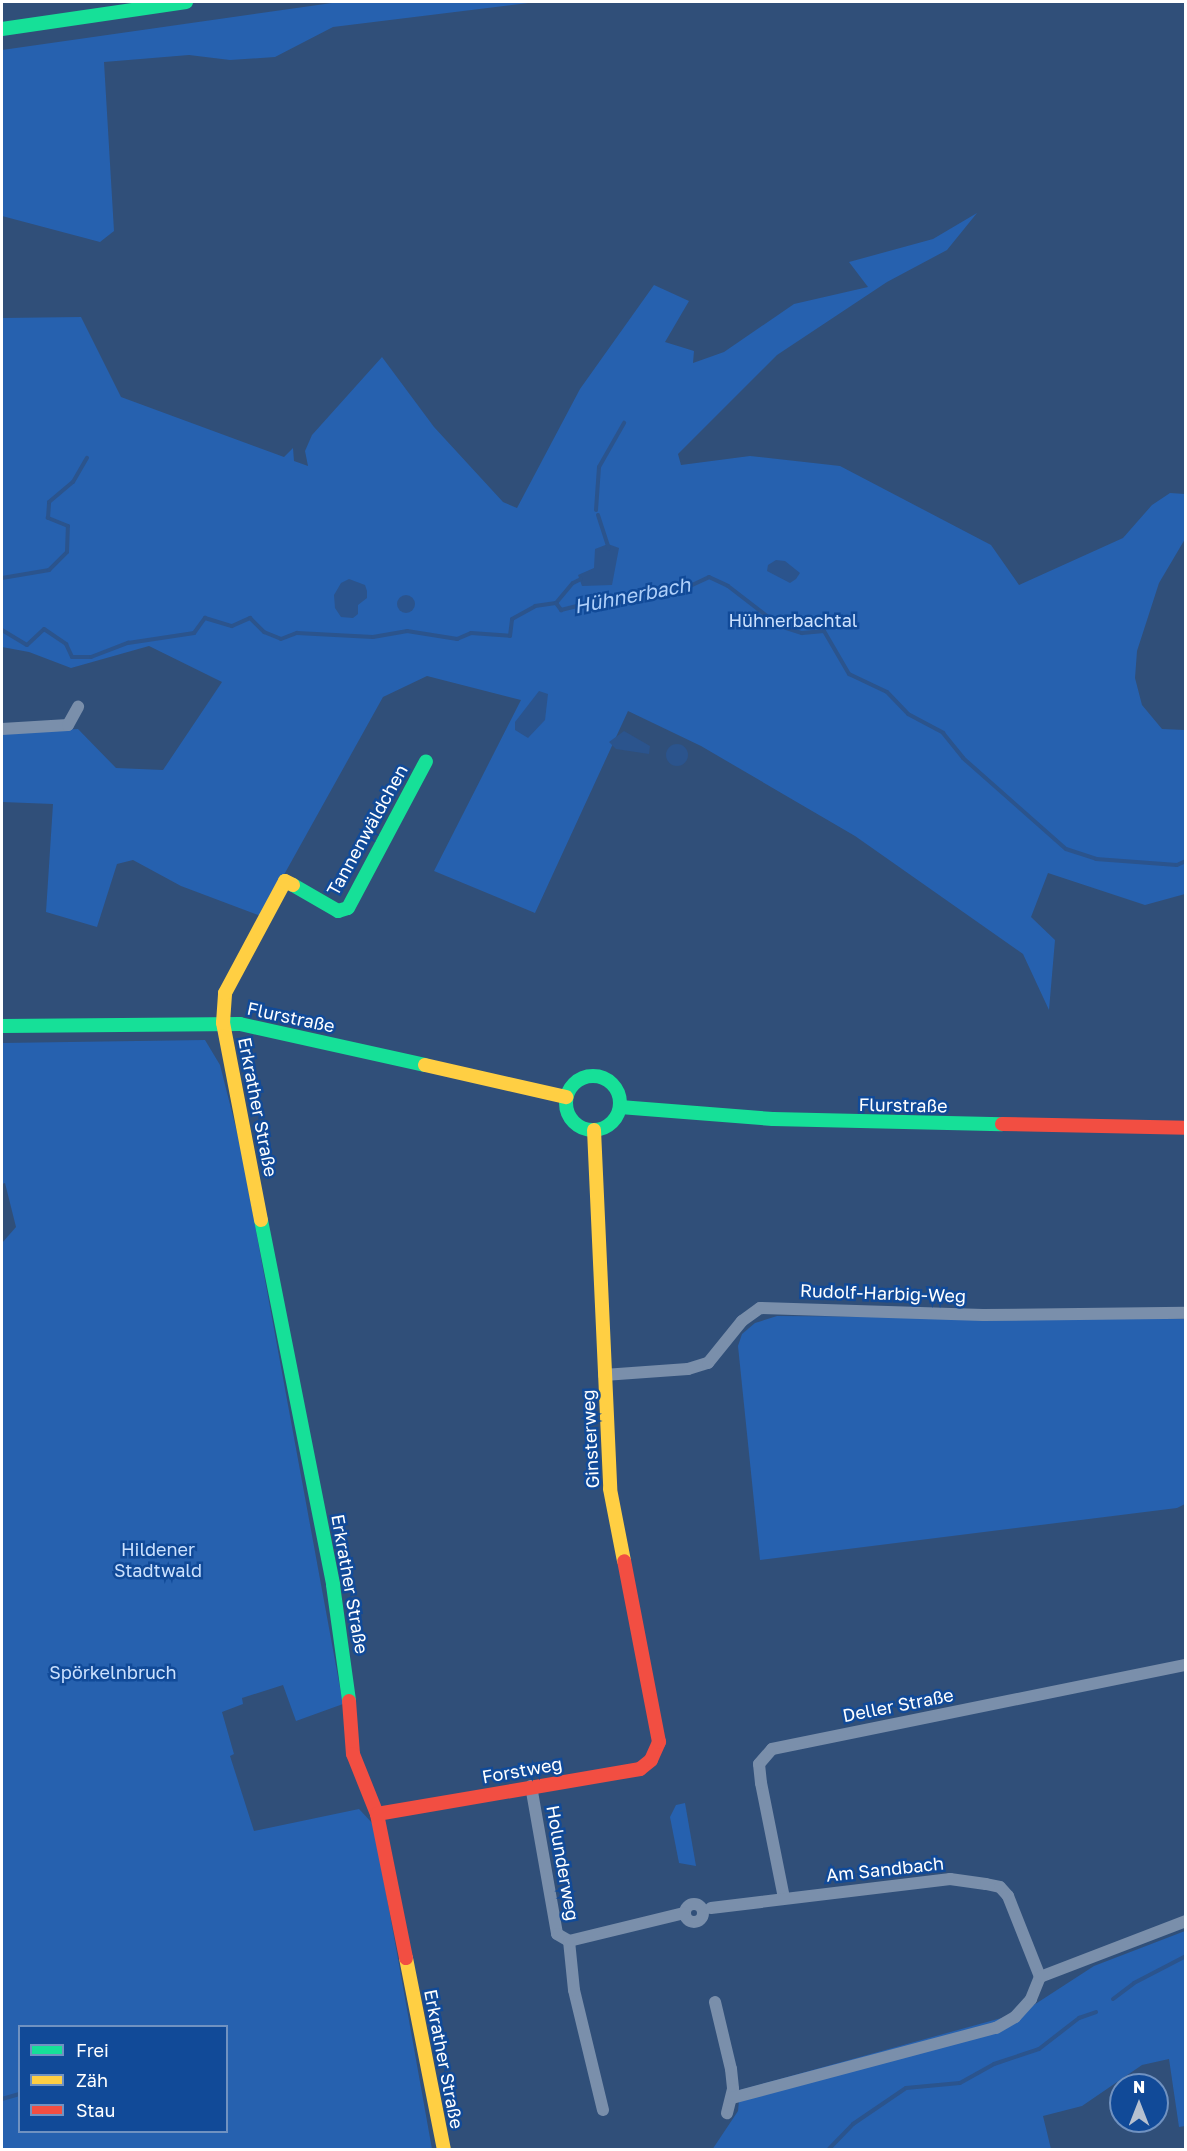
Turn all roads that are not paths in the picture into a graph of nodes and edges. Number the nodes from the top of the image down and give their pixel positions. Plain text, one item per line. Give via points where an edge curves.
1 (186, 2) edge
2 (2, 28) edge
3 (78, 707) dead end
4 (2, 729) edge
5 (426, 761) dead end
6 (223, 1023) junction
7 (2, 1026) edge
8 (566, 1097) junction
9 (620, 1107) junction
10 (1185, 1128) edge
11 (594, 1130) junction
12 (1185, 1313) edge
13 (604, 1375) junction
14 (1185, 1665) edge
15 (659, 1742) joint
16 (531, 1786) junction
17 (377, 1814) junction
18 (784, 1898) junction
19 (711, 1908) dead end
20 (684, 1913) dead end
21 (1185, 1921) edge
22 (569, 1941) junction
23 (1040, 1977) junction
24 (715, 2002) dead end
25 (732, 2098) junction
26 (603, 2110) dead end
27 (727, 2113) dead end
28 (444, 2150) edge

1 - 2 main road
3 - 4 street via 68,725
5 - 6 main road, Tannenwäldchen via 348,908 338,910 285,880 225,993
6 - 7 main road, Flurstraße
6 - 8 main road, Flurstraße via 266,1028
6 - 17 main road, Erkrather Straße via 333,1585 346,1662 353,1754
8 - 9 main road via 575,1082 594,1076 612,1082 618,1089
8 - 11 main road via 574,1122
9 - 10 main road, Flurstraße via 773,1119
9 - 11 main road via 611,1123
11 - 13 main road, Ginsterweg
12 - 13 street, Rudolf-Harbig-Weg via 983,1315 760,1308 742,1321 708,1363 688,1369
13 - 15 main road, Ginsterweg via 610,1489
14 - 18 street, Deller Straße via 772,1749 759,1764
15 - 16 main road, Forstweg via 651,1760 640,1769
16 - 17 main road, Forstweg
16 - 22 street, Holunderweg via 557,1934
17 - 28 main road, Erkrather Straße
18 - 19 street, Am Sandbach
18 - 23 street, Am Sandbach via 950,1879 1000,1887 1008,1896
20 - 22 street
21 - 23 street
22 - 26 street via 574,1990
23 - 25 street via 1020,2011 996,2028
24 - 25 street via 731,2069
25 - 27 street

